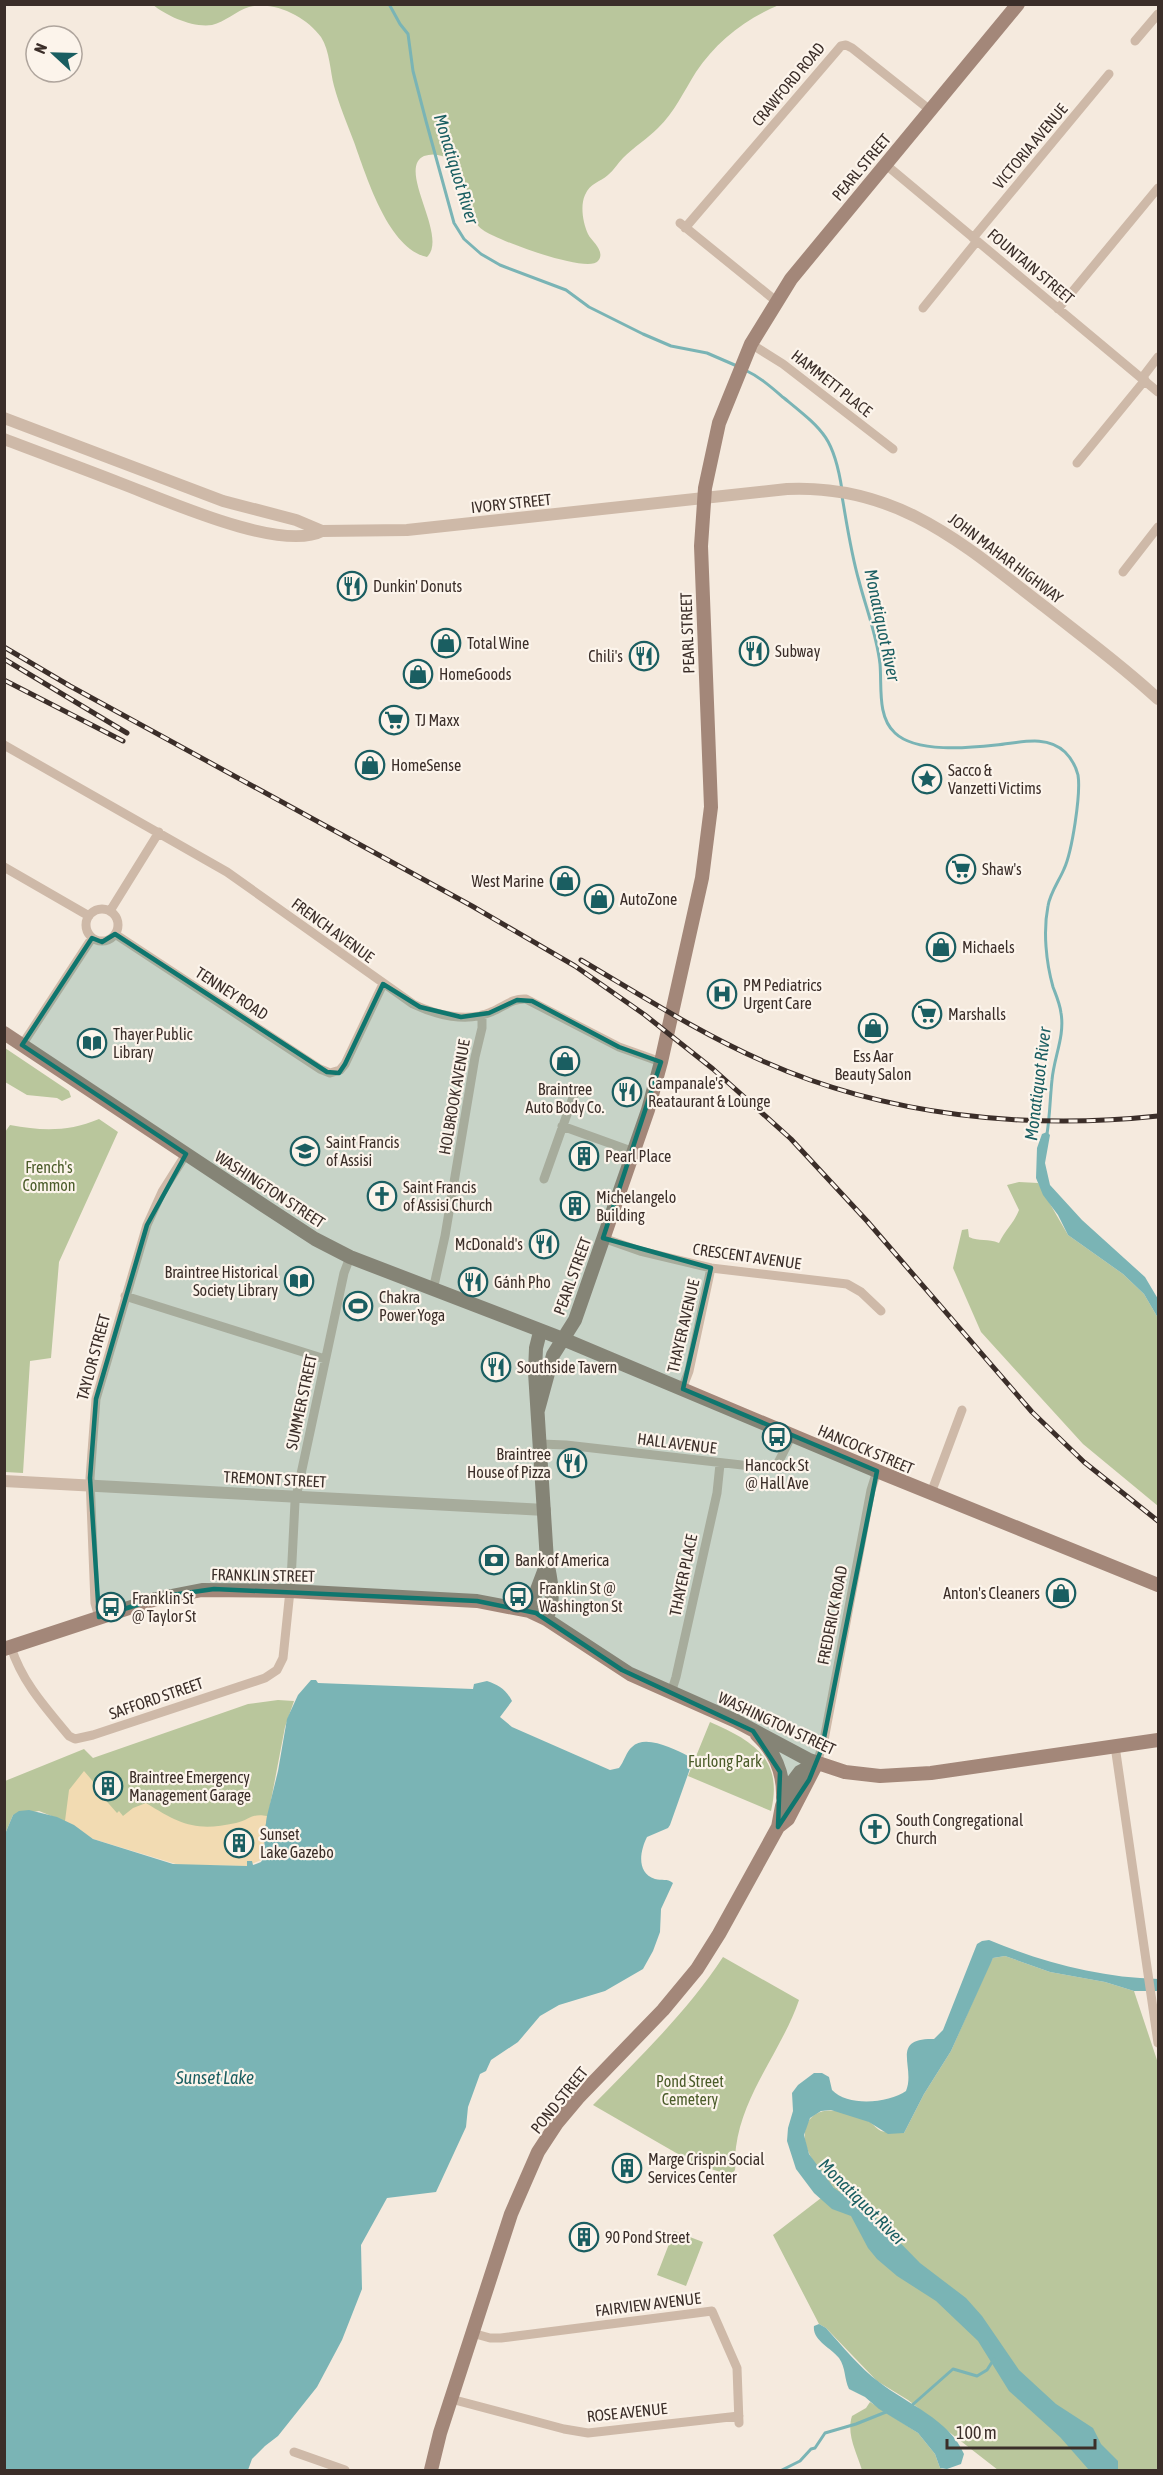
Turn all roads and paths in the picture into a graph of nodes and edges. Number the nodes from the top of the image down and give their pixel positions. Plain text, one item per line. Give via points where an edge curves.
1 (1018, 4) edge
2 (1158, 14) edge
3 (1135, 41) dead end
4 (1109, 74) dead end
5 (930, 110) junction
6 (885, 165) junction
7 (1158, 188) edge
8 (975, 239) junction
9 (776, 302) junction
10 (923, 308) dead end
11 (1058, 309) junction
12 (748, 350) junction
13 (1158, 357) edge
14 (1143, 379) junction
15 (1158, 392) edge
16 (4, 418) edge
17 (4, 439) edge
18 (893, 449) dead end
19 (1077, 464) dead end
20 (704, 498) junction
21 (1158, 527) edge
22 (322, 531) junction
23 (1123, 572) dead end
24 (1158, 699) edge
25 (4, 745) edge
26 (159, 832) junction
27 (4, 867) edge
28 (110, 911) junction
29 (89, 915) junction
30 (115, 934) junction
31 (92, 939) junction
32 (383, 984) junction
33 (482, 1016) junction
34 (4, 1034) edge
35 (22, 1045) junction
36 (661, 1062) junction
37 (576, 1089) dead end
38 (562, 1126) junction
39 (633, 1152) junction
40 (186, 1154) junction
41 (544, 1179) dead end
42 (603, 1238) junction
43 (350, 1257) junction
44 (711, 1268) junction
45 (433, 1290) junction
46 (125, 1296) junction
47 (881, 1311) dead end
48 (540, 1332) junction
49 (563, 1339) junction
50 (325, 1359) junction
51 (682, 1389) junction
52 (538, 1410) junction
53 (962, 1410) dead end
54 (792, 1435) junction
55 (541, 1444) junction
56 (720, 1464) junction
57 (877, 1471) junction
58 (4, 1481) edge
59 (90, 1485) junction
60 (931, 1493) junction
61 (296, 1497) junction
62 (544, 1510) junction
63 (547, 1561) junction
64 (1158, 1585) edge
65 (290, 1591) junction
66 (529, 1611) junction
67 (99, 1617) junction
68 (546, 1619) junction
69 (8, 1648) edge
70 (671, 1693) junction
71 (746, 1726) junction
72 (1158, 1740) edge
73 (1115, 1746) junction
74 (817, 1763) junction
75 (782, 1806) junction
76 (778, 1827) junction
77 (1156, 2022) edge
78 (1158, 2043) edge
79 (472, 2333) junction
80 (451, 2399) junction
81 (739, 2419) joint
82 (294, 2452) dead end
83 (345, 2470) edge
84 (431, 2470) edge

1 - 5 main road, PEARL STREET
2 - 3 street
4 - 8 street, VICTORIA AVENUE
5 - 6 main road, PEARL STREET
5 - 9 street, CRAWFORD ROAD via 852,48 841,46 682,226
6 - 8 street, FOUNTAIN STREET
6 - 9 main road, PEARL STREET via 809,255
7 - 11 street
8 - 10 street, VICTORIA AVENUE
8 - 11 street, FOUNTAIN STREET
9 - 12 main road, PEARL STREET
11 - 14 street, FOUNTAIN STREET
12 - 18 street, HAMMETT PLACE via 783,364
12 - 20 main road, PEARL STREET via 717,430
13 - 14 street
14 - 15 street, FOUNTAIN STREET
14 - 19 street
16 - 22 street, IVORY STREET via 216,498
17 - 22 street, IVORY STREET via 231,523 294,536
20 - 22 street, IVORY STREET via 407,530
20 - 24 street, JOHN MAHAR HIGHWAY via 819,489 861,496 907,512 950,535
20 - 36 main road, PEARL STREET via 700,559 710,816 701,885
21 - 23 street
25 - 26 street, FRENCH AVENUE
26 - 28 street
26 - 32 street, FRENCH AVENUE via 227,872
27 - 29 street
28 - 29 street via 99,909
28 - 30 street via 118,922
29 - 31 street via 86,928
30 - 31 street via 103,942
30 - 32 street, TENNEY ROAD via 320,1069 334,1073 345,1064
31 - 35 street
32 - 33 street, FRENCH AVENUE via 413,1004 435,1012
33 - 36 street, FRENCH AVENUE via 512,1001 526,999 619,1047
33 - 45 street, HOLBROOK AVENUE via 483,1028
34 - 35 main road, WASHINGTON STREET
35 - 40 main road, WASHINGTON STREET
36 - 39 main road, PEARL STREET
37 - 38 street
38 - 39 street
38 - 41 street
39 - 42 main road, PEARL STREET
40 - 43 main road, WASHINGTON STREET
40 - 46 street, TAYLOR STREET via 150,1218
42 - 44 street, CRESCENT AVENUE
42 - 49 main road, PEARL STREET via 575,1320
43 - 45 main road, WASHINGTON STREET
43 - 50 street, SUMMER STREET
44 - 47 street, CRESCENT AVENUE via 847,1284
44 - 51 street, THAYER AVENUE via 688,1377
45 - 48 main road, WASHINGTON STREET
46 - 50 street
46 - 59 street, TAYLOR STREET via 96,1399
48 - 49 main road, WASHINGTON STREET
48 - 52 main road via 535,1364
49 - 51 main road, HANCOCK STREET
49 - 52 main road via 554,1353
50 - 61 street, SUMMER STREET
51 - 54 main road, HANCOCK STREET
52 - 55 main road
53 - 60 street
54 - 56 street, HALL AVENUE via 772,1468
54 - 57 main road, HANCOCK STREET
55 - 56 street, HALL AVENUE
55 - 62 main road
56 - 70 street, THAYER PLACE
57 - 60 main road, HANCOCK STREET
57 - 74 street, FREDERICK ROAD
58 - 59 street, TREMONT STREET
59 - 61 street, TREMONT STREET
59 - 67 street, TAYLOR STREET via 95,1603
60 - 64 main road, HANCOCK STREET
61 - 62 street, TREMONT STREET
61 - 65 street, SUMMER STREET
62 - 63 main road
63 - 66 main road
63 - 68 main road via 553,1596
65 - 66 main road, FRANKLIN STREET via 477,1601
65 - 67 main road, FRANKLIN STREET via 190,1591
65 - 69 street, SAFFORD STREET via 283,1658 273,1674 79,1740 69,1736 31,1689
66 - 68 main road, WASHINGTON STREET
67 - 69 main road, FRANKLIN STREET
68 - 70 main road, WASHINGTON STREET via 614,1666
70 - 71 main road, WASHINGTON STREET
71 - 74 main road, WASHINGTON STREET
71 - 75 main road via 765,1743 777,1764 783,1786
72 - 73 main road, WASHINGTON STREET
73 - 74 main road, WASHINGTON STREET via 908,1775 864,1775
73 - 77 street
74 - 75 main road, POND STREET via 795,1776
74 - 76 main road, POND STREET via 788,1819
75 - 76 main road, POND STREET
76 - 79 main road, POND STREET via 694,1974 578,2098 545,2141 515,2202
77 - 78 street
79 - 80 main road, POND STREET
79 - 81 street, FAIRVIEW AVENUE via 501,2338 712,2311 735,2361
80 - 81 street, ROSE AVENUE via 588,2433
80 - 84 main road, POND STREET
82 - 83 street

